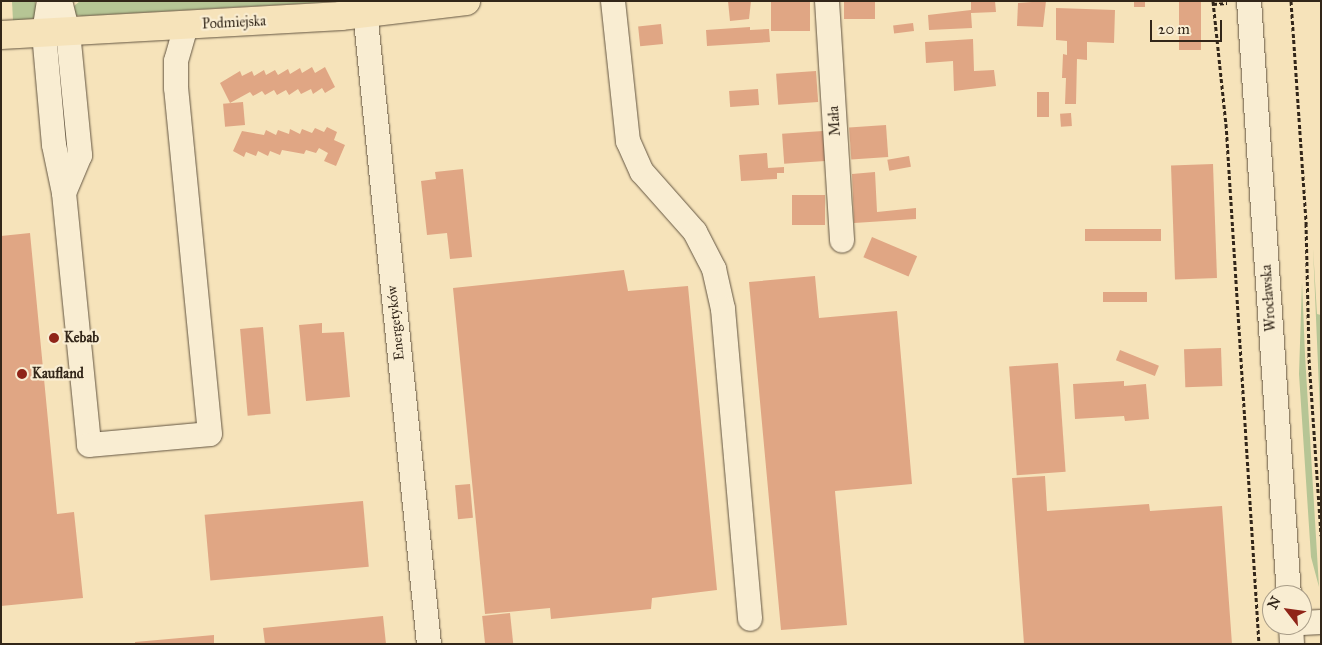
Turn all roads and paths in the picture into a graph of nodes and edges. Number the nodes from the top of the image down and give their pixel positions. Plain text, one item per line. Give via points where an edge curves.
1 (49, 1) edge
2 (60, 1) edge
3 (466, 1) edge
4 (612, 1) edge
5 (827, 1) edge
6 (1249, 1) edge
7 (1291, 1) edge
8 (1215, 3) edge
9 (365, 7) edge
10 (186, 25) junction
11 (56, 33) junction
12 (1, 36) edge
13 (842, 241) dead end
14 (1321, 536) edge
15 (1288, 585) edge
16 (750, 619) dead end
17 (429, 644) edge
18 (1259, 644) edge

1 - 11 street
2 - 11 street
3 - 9 main road, Podmiejska
4 - 16 street via 628,141 642,172 695,232 714,269 724,309
5 - 13 street, Mała
6 - 15 street, Wrocławska
7 - 14 path via 1306,223 1310,359
8 - 18 path via 1226,124
9 - 10 main road, Podmiejska
9 - 17 street, Energetyków
10 - 11 main road, Podmiejska
10 - 11 street via 176,61 176,88 210,434 89,446 64,193 54,145
11 - 12 main road, Podmiejska

